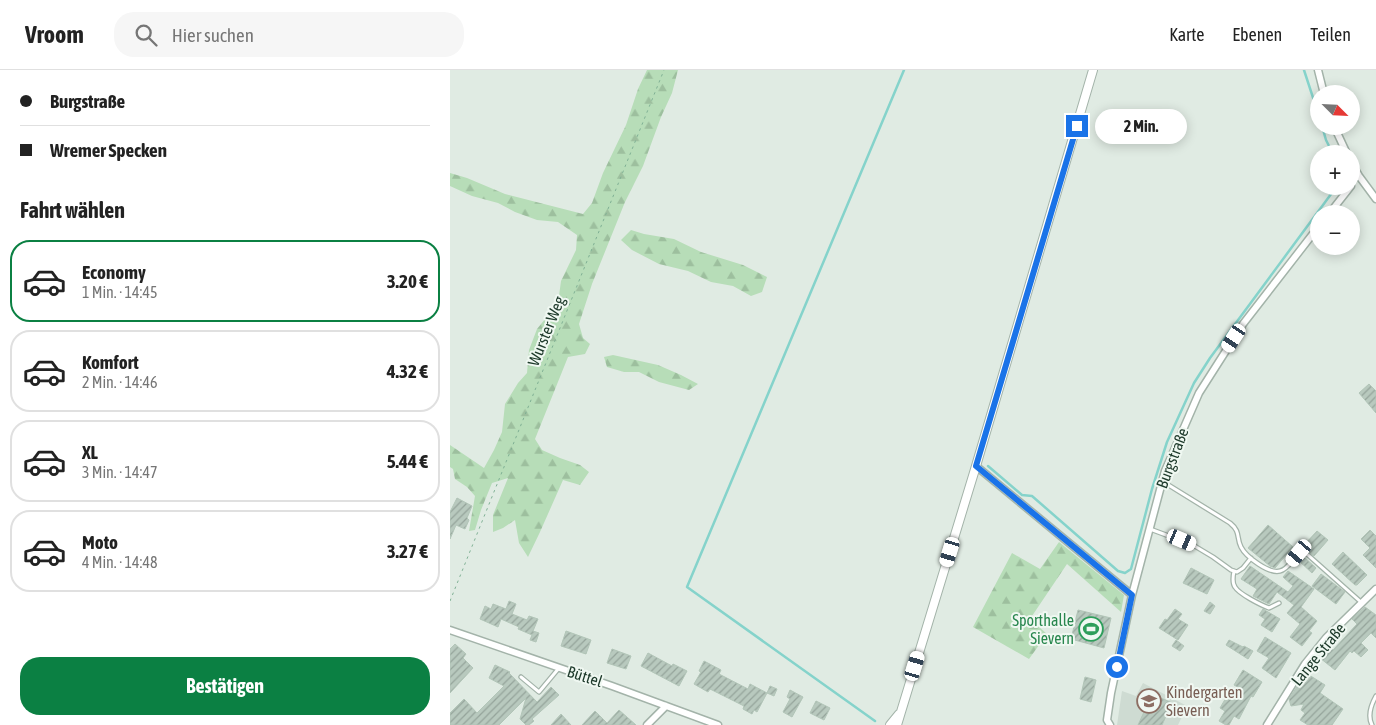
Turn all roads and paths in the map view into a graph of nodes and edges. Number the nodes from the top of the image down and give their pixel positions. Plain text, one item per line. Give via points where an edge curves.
1 (664, 70) edge
2 (1093, 70) edge
3 (1318, 70) edge
4 (1322, 85) edge
5 (1360, 177) edge
6 (1344, 195) edge
7 (1376, 198) edge
8 (1336, 205) edge
9 (1310, 238) edge
10 (976, 466) junction
11 (1162, 481) junction
12 (1150, 528) junction
13 (1251, 558) junction
14 (1234, 571) junction
15 (1376, 589) edge
16 (1132, 595) junction
17 (450, 601) edge
18 (1279, 603) dead end
19 (1362, 603) junction
20 (450, 630) edge
21 (559, 668) junction
22 (521, 677) dead end
23 (1376, 696) edge
24 (666, 706) junction
25 (901, 710) junction
26 (647, 725) edge
27 (718, 725) edge
28 (890, 725) edge
29 (897, 725) edge
30 (1110, 725) edge
31 (1267, 725) edge
32 (1372, 725) edge

1 - 17 path, Wurster Weg
2 - 10 street
3 - 4 street
5 - 7 street
6 - 8 street
9 - 11 street, Burgstraße via 1243,324 1199,394
10 - 16 street
10 - 25 street
11 - 12 street, Burgstraße
11 - 13 lane via 1236,528 1241,547
12 - 14 lane via 1193,545
12 - 16 street, Burgstraße
13 - 14 lane via 1243,568
13 - 19 lane via 1267,570 1276,572 1283,571 1299,553 1304,552
14 - 18 lane via 1235,588 1240,592 1269,608
15 - 19 street, Lange Straße
16 - 30 street, Burgstraße via 1111,693 1107,720
19 - 31 street, Lange Straße via 1305,664
20 - 21 street, Büttel
21 - 22 lane via 539,692
21 - 24 street, Büttel
23 - 32 lane via 1370,710
24 - 26 street
24 - 27 street, Büttel
25 - 28 street
25 - 29 street

